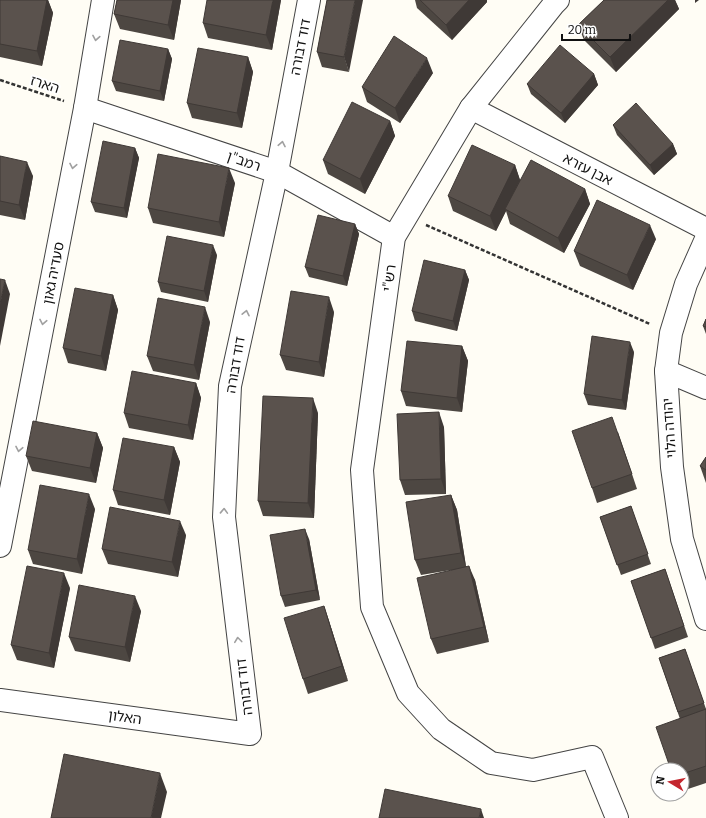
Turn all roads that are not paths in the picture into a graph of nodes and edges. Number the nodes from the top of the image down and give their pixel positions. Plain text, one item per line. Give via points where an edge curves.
1 (103, 0) edge
2 (309, 0) edge
3 (558, 0) edge
4 (85, 108) junction
5 (470, 108) junction
6 (276, 172) junction
7 (706, 229) edge
8 (394, 237) junction
9 (706, 239) edge
10 (666, 371) junction
11 (706, 388) edge
12 (0, 546) edge
13 (706, 620) edge
14 (0, 700) edge
15 (250, 734) joint
16 (617, 818) edge

1 -> 4 street, סעדיה גאון
6 -> 2 street, דוד דבורה
3 - 5 street, רש"י
4 - 6 street, רמב"ן
4 -> 12 street, סעדיה גאון
5 - 7 street, אבן עזרא
5 - 8 street, רש"י
6 - 8 street, רמב"ן
15 -> 6 street, דוד דבורה via 224,517 229,394
8 - 16 street, רש"י via 362,470 372,607 408,692 441,729 491,763 533,770 592,758
9 - 10 street, יהודה הלוי via 686,284 671,334
10 - 11 street
10 - 13 street, יהודה הלוי via 672,467 682,539
14 - 15 street, האלון

